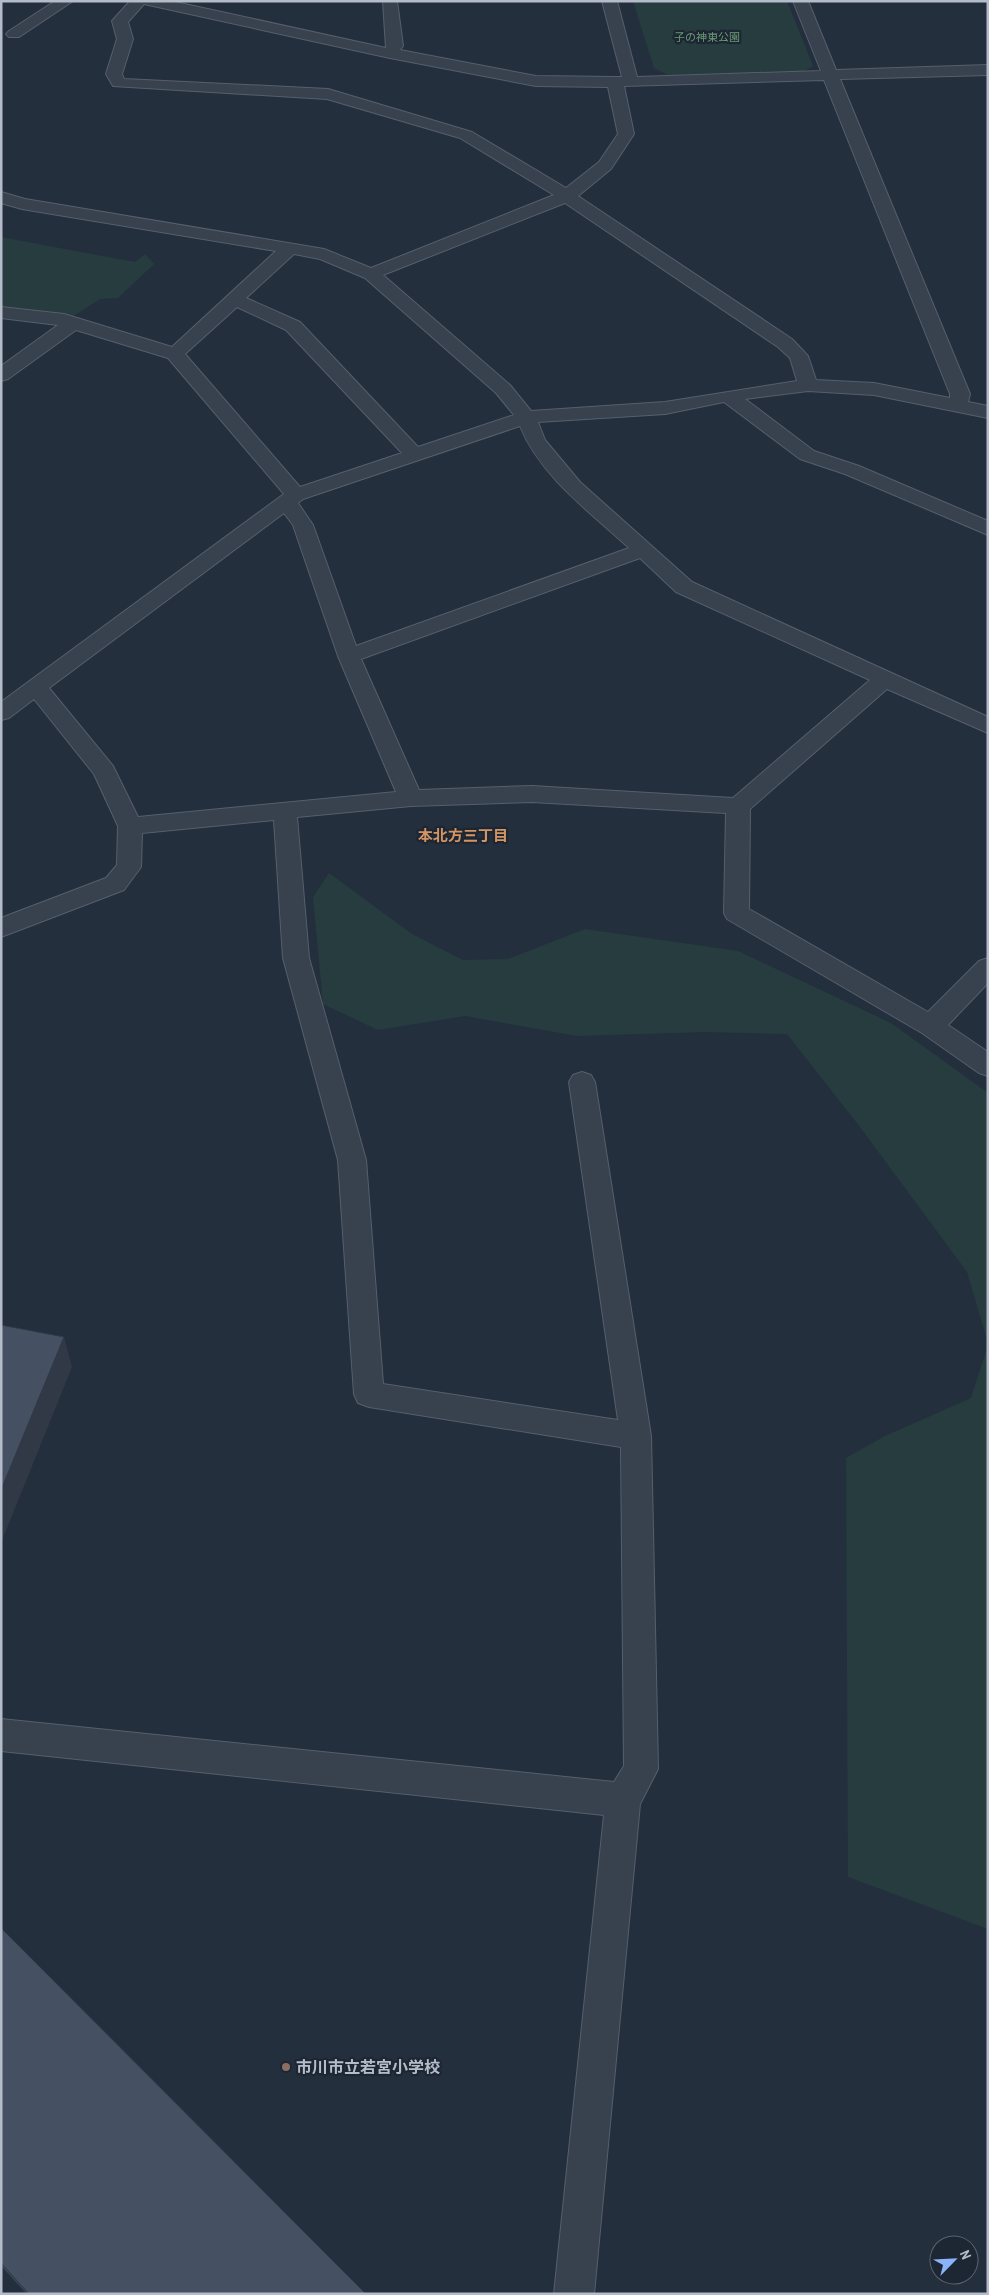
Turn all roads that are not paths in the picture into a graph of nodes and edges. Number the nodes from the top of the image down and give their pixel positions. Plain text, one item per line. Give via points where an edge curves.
1 (66, 1) edge
2 (138, 1) edge
3 (149, 1) edge
4 (390, 1) edge
5 (609, 1) edge
6 (800, 1) edge
7 (14, 34) dead end
8 (390, 53) junction
9 (988, 70) edge
10 (831, 76) junction
11 (623, 82) junction
12 (567, 196) junction
13 (1, 197) edge
14 (22, 204) junction
15 (1, 211) edge
16 (290, 248) junction
17 (371, 274) junction
18 (234, 299) junction
19 (1, 312) edge
20 (73, 323) junction
21 (175, 354) junction
22 (1, 374) edge
23 (808, 385) junction
24 (728, 396) junction
25 (958, 405) junction
26 (988, 412) edge
27 (526, 416) junction
28 (414, 453) junction
29 (291, 499) junction
30 (988, 529) edge
31 (643, 550) junction
32 (349, 656) junction
33 (886, 678) junction
34 (38, 688) junction
35 (1, 713) edge
36 (988, 726) edge
37 (411, 798) junction
38 (738, 806) junction
39 (285, 812) junction
40 (130, 826) junction
41 (1, 928) edge
42 (988, 967) edge
43 (931, 1026) junction
44 (988, 1066) edge
45 (582, 1082) dead end
46 (636, 1436) junction
47 (1, 1735) edge
48 (623, 1800) junction
49 (574, 2294) edge

1 - 7 street
2 - 12 street via 120,21 125,39 114,74 119,82 328,94 466,135
3 - 8 street
4 - 8 street via 395,46
5 - 11 street
6 - 10 street
8 - 11 street via 536,81
9 - 10 street
10 - 11 street
10 - 25 street via 960,394
11 - 12 street via 626,134 605,165
12 - 17 street
12 - 23 street via 785,343 799,356
13 - 14 street
14 - 15 street
14 - 16 street
16 - 17 street via 324,254
16 - 18 street
17 - 27 street via 503,390
18 - 21 street
18 - 28 street via 293,326
19 - 20 street
20 - 21 street
20 - 22 street
21 - 29 street
23 - 24 street
23 - 25 street via 874,389
24 - 27 street via 665,408
24 - 30 street via 807,455 852,470
25 - 26 street
27 - 28 street
27 - 31 street via 536,441 573,486
28 - 29 street
29 - 32 street
29 - 34 street
31 - 32 street
31 - 33 street via 684,587
32 - 37 street
33 - 36 street
33 - 38 street
34 - 35 street
34 - 40 street via 105,771
37 - 38 street via 532,794
37 - 39 street
38 - 43 street via 736,913
39 - 40 street
39 - 46 street via 296,958 352,1160 369,1394
40 - 41 street via 129,867 114,884
42 - 43 street
43 - 44 street
45 - 46 street
46 - 48 street via 641,1769
47 - 48 street
48 - 49 street

